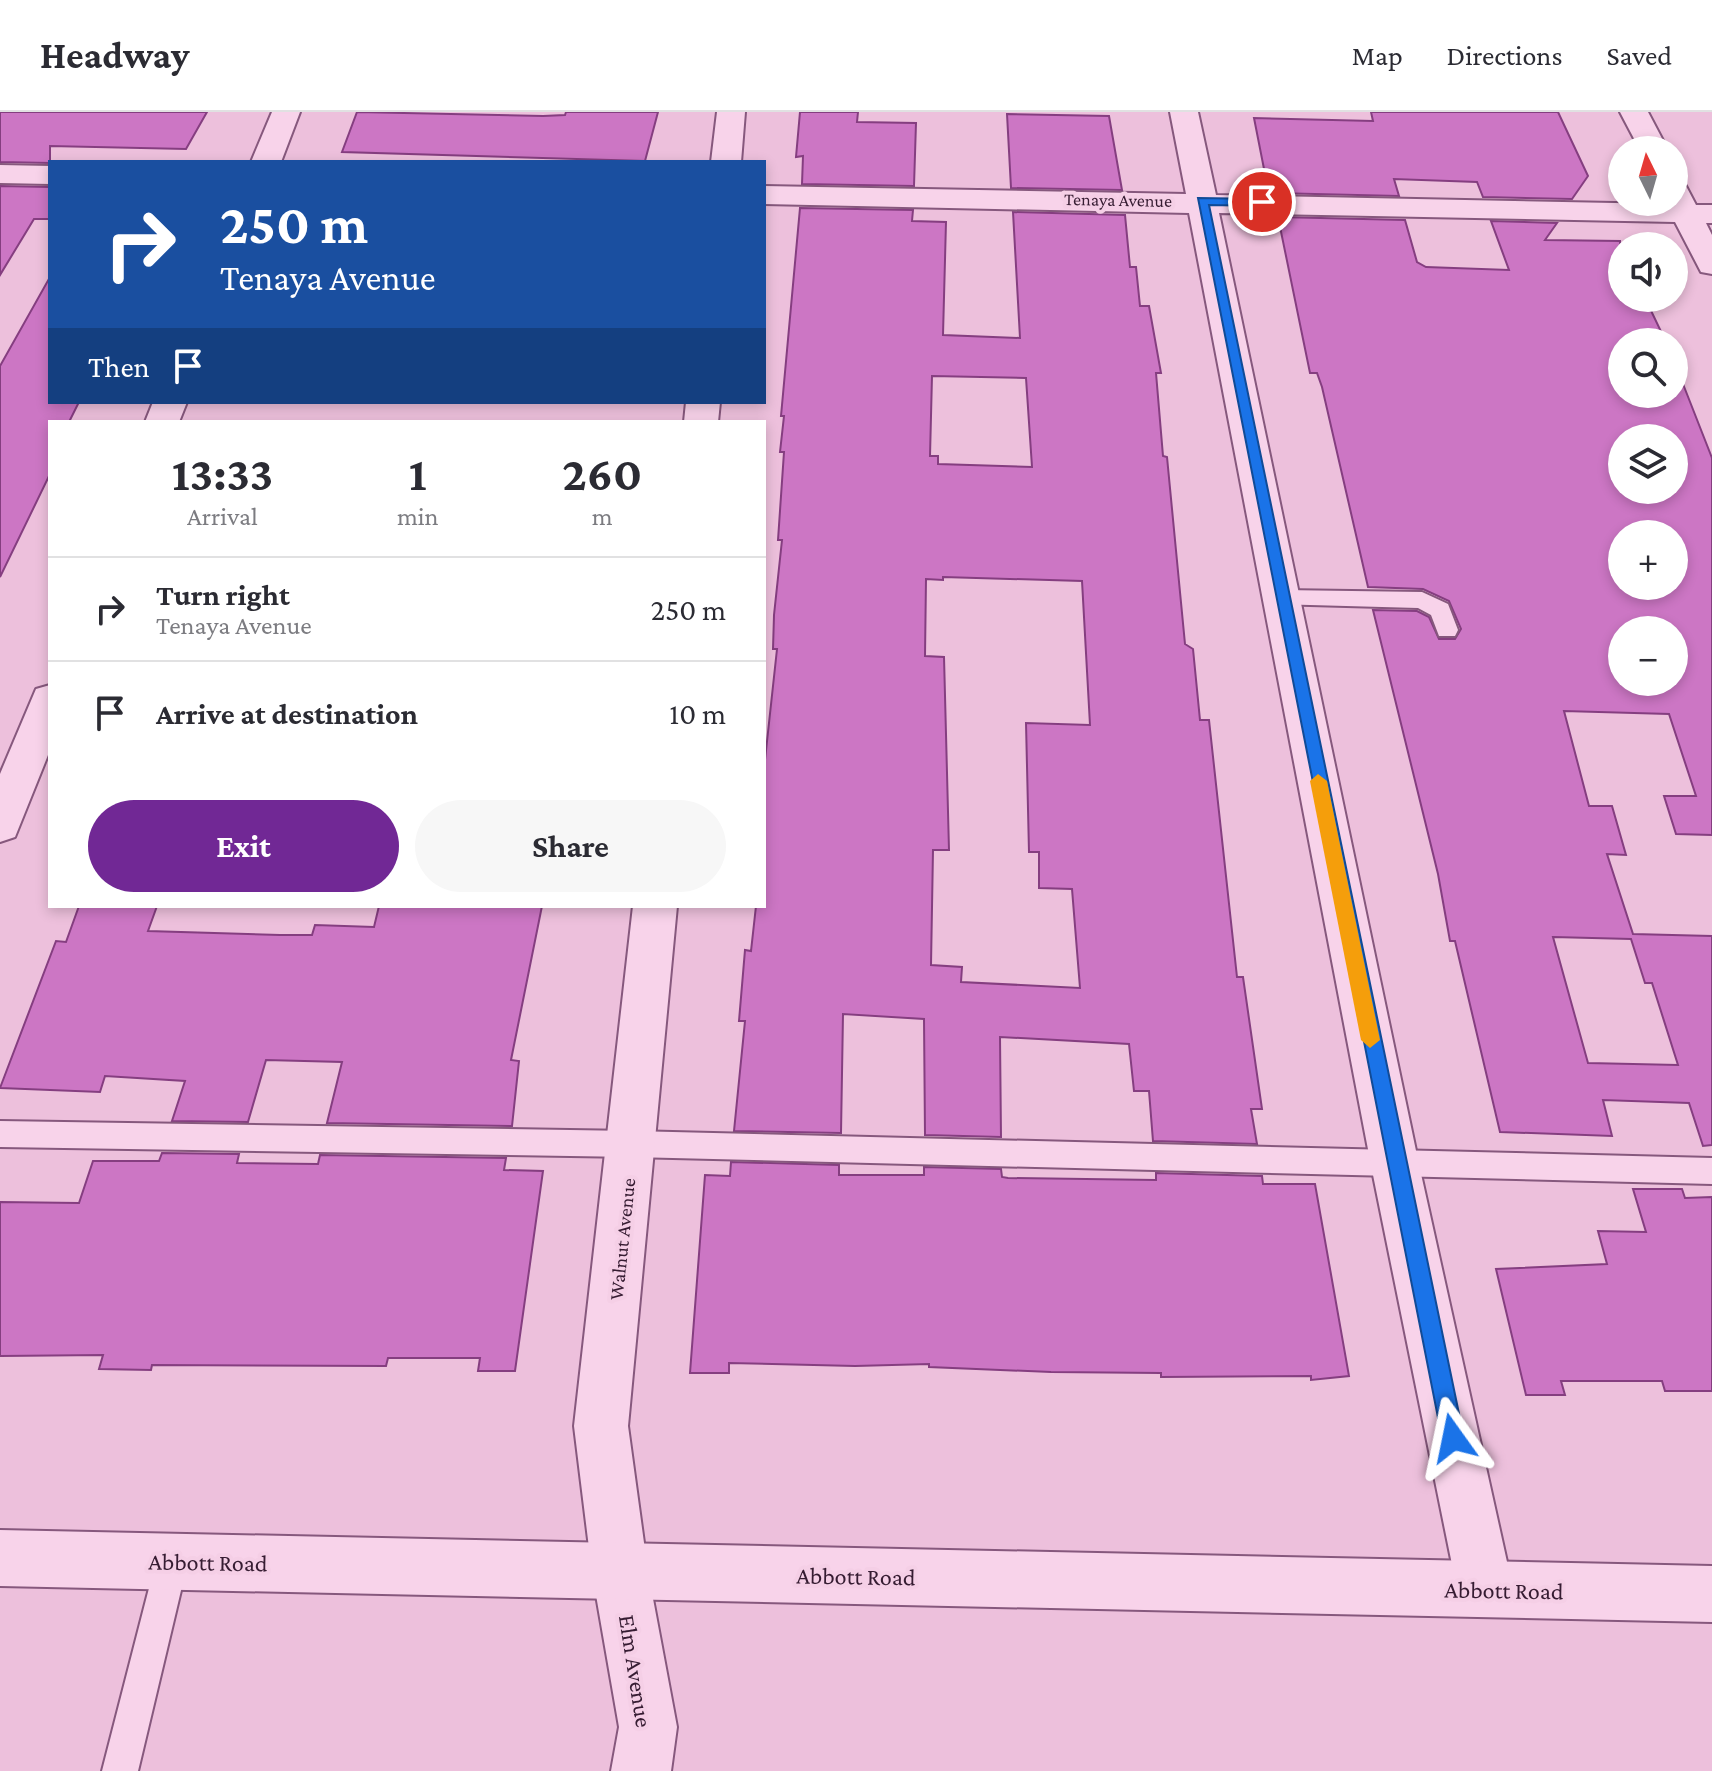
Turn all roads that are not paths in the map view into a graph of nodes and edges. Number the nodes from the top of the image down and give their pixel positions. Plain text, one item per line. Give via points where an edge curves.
1 (286, 112) edge
2 (731, 112) edge
3 (1184, 112) edge
4 (1634, 112) edge
5 (1647, 136) edge
6 (267, 160) edge
7 (726, 160) edge
8 (0, 174) edge
9 (48, 175) edge
10 (766, 195) edge
11 (1202, 201) junction
12 (1691, 206) edge
13 (1712, 265) edge
14 (1282, 598) junction
15 (1447, 630) dead end
16 (48, 705) edge
17 (0, 825) edge
18 (655, 908) edge
19 (0, 1134) edge
20 (632, 1144) junction
21 (1395, 1165) junction
22 (1712, 1171) edge
23 (0, 1558) edge
24 (172, 1561) junction
25 (620, 1572) junction
26 (1485, 1589) junction
27 (1712, 1594) edge
28 (120, 1771) edge
29 (641, 1771) edge

1 - 6 street
2 - 7 street
3 - 11 street
4 - 5 street
8 - 9 street
10 - 11 street, Tenaya Avenue
11 - 12 street, Tenaya Avenue
11 - 14 street
12 - 13 street
14 - 15 lane via 1422,600 1440,610
14 - 21 street
16 - 17 street
18 - 20 street, Walnut Avenue
19 - 20 lane
20 - 21 lane
20 - 25 street, Walnut Avenue via 601,1426
21 - 22 lane
21 - 26 street
23 - 24 street, Abbott Road
24 - 25 street, Abbott Road
24 - 28 lane
25 - 26 street, Abbott Road
25 - 29 street, Elm Avenue via 648,1727
26 - 27 street, Abbott Road

